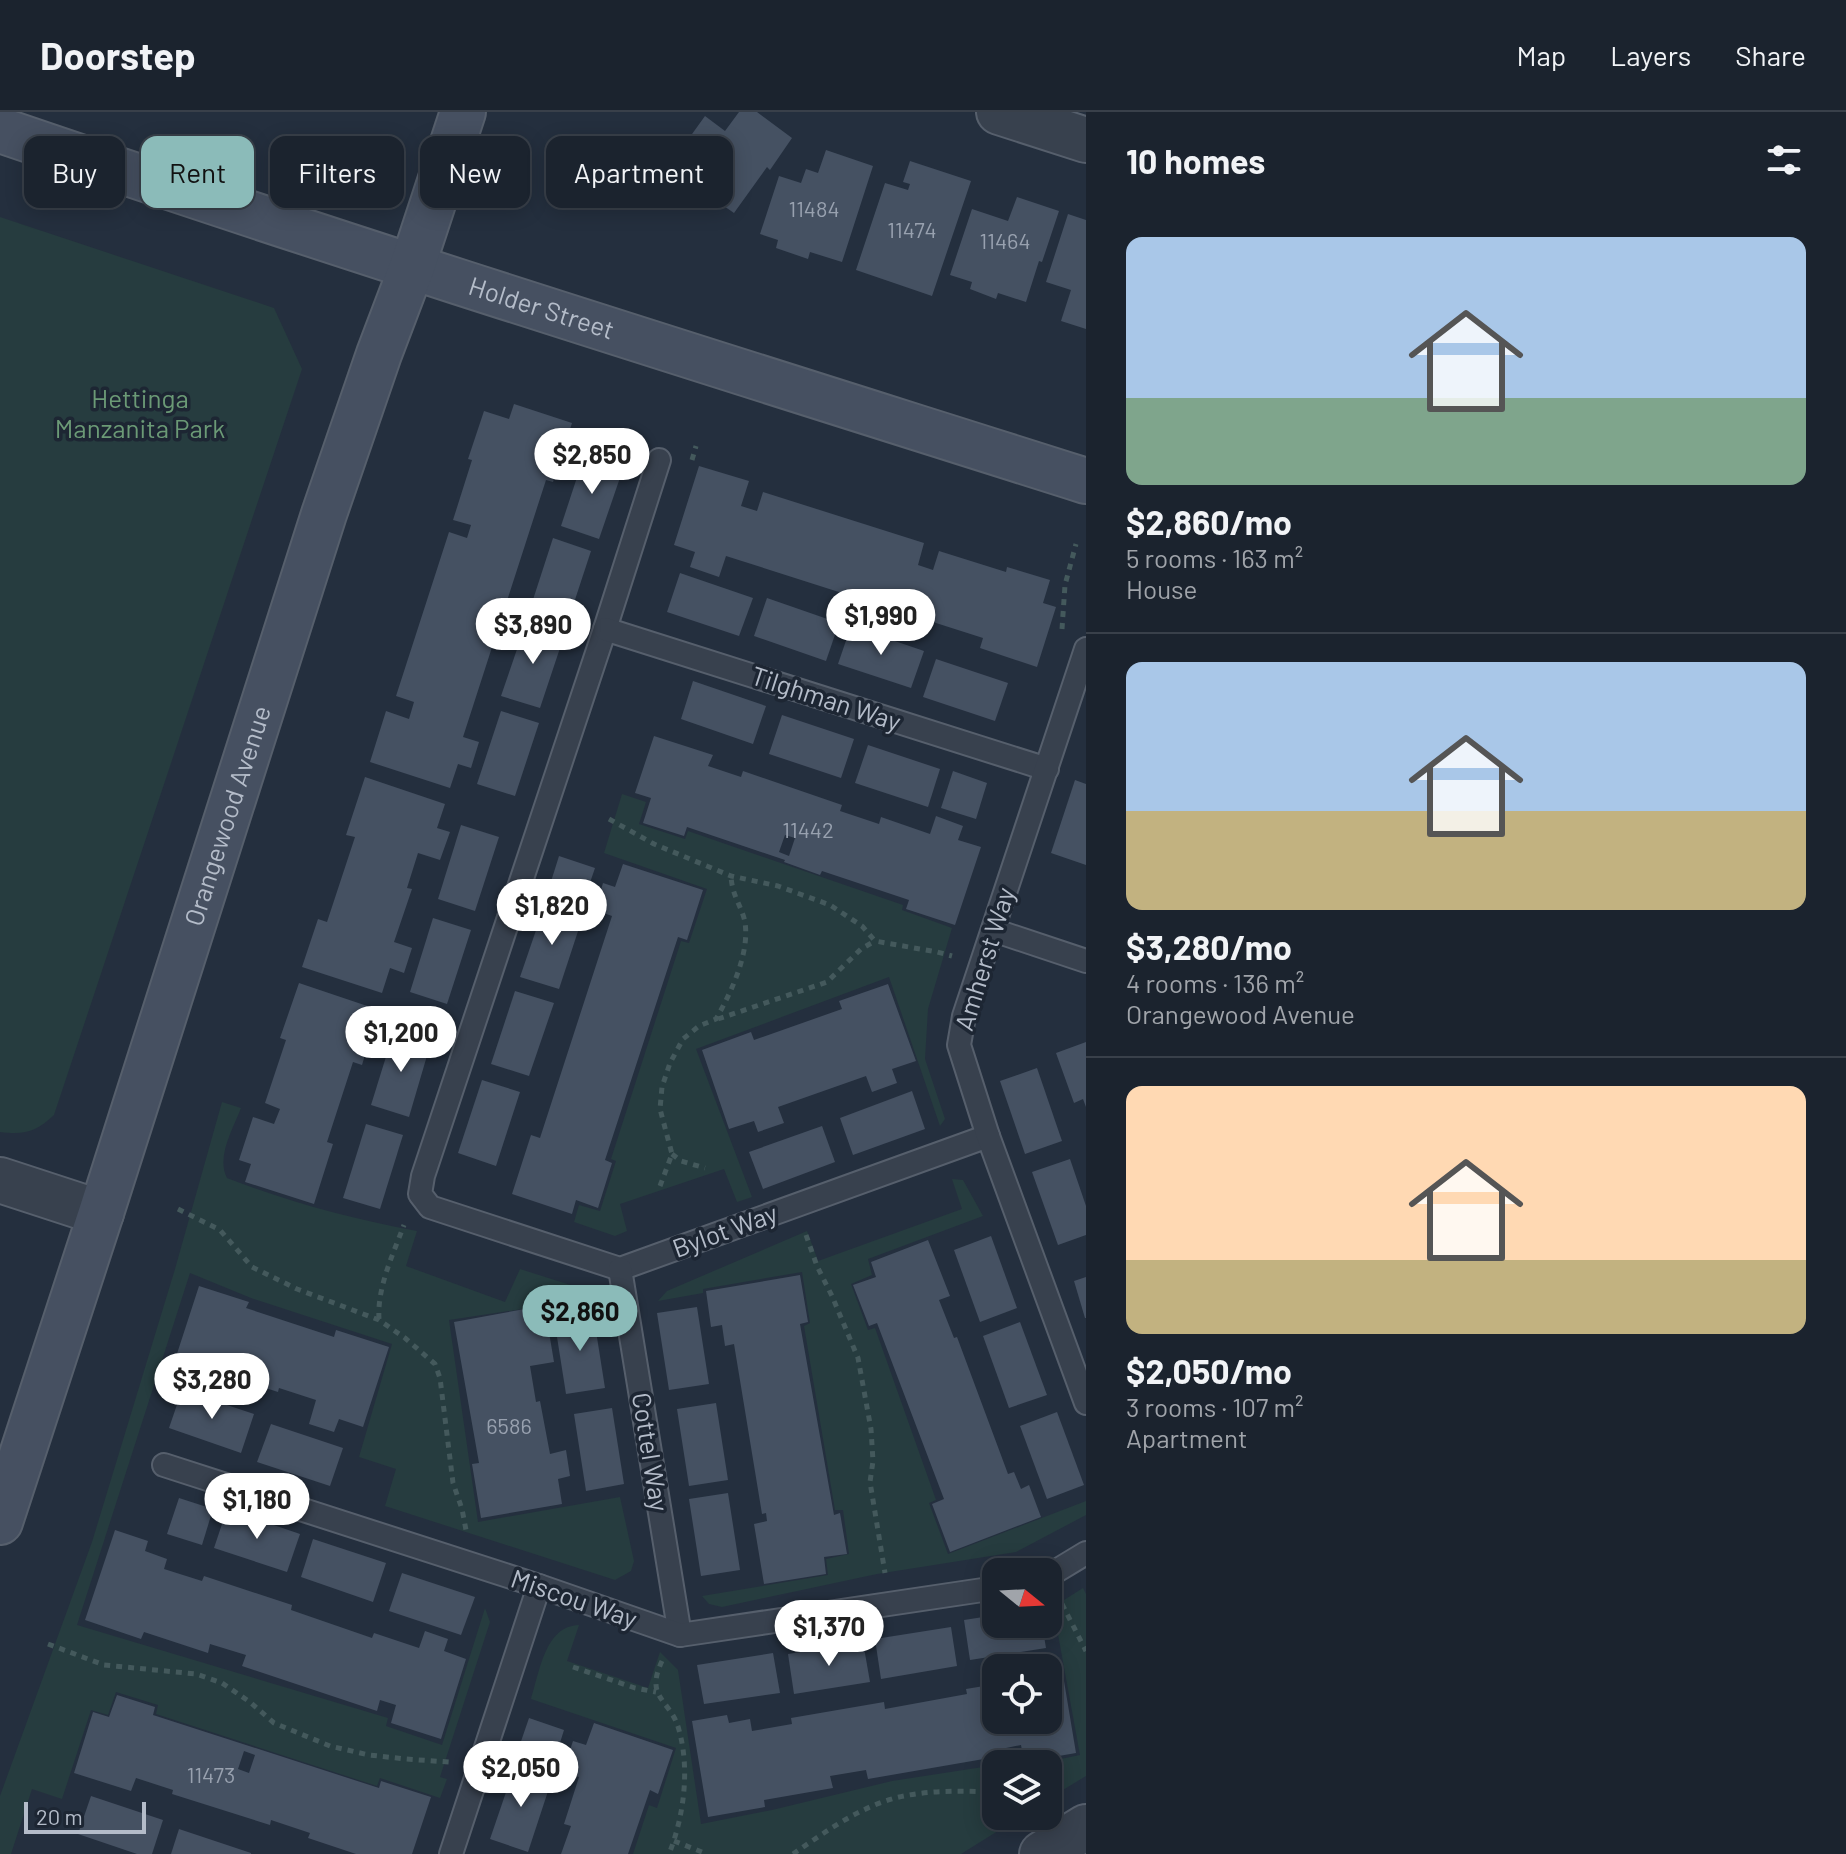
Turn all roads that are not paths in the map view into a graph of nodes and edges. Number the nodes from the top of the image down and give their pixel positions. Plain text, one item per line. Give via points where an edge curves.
1 (463, 112) edge
2 (999, 112) edge
3 (0, 130) edge
4 (1086, 140) edge
5 (412, 267) junction
6 (659, 460) dead end
7 (1086, 481) edge
8 (605, 629) junction
9 (1086, 649) edge
10 (1047, 769) junction
11 (993, 930) junction
12 (1086, 961) edge
13 (988, 1136) junction
14 (0, 1180) edge
15 (101, 1213) junction
16 (620, 1269) junction
17 (1086, 1403) edge
18 (164, 1465) dead end
19 (0, 1522) edge
20 (1086, 1553) edge
21 (1062, 1575) edge
22 (539, 1586) junction
23 (982, 1590) edge
24 (676, 1634) junction
25 (1086, 1827) edge
26 (451, 1854) edge
27 (1042, 1854) edge

1 - 5 street, Orangewood Avenue
2 - 4 street
3 - 5 street, Holder Street
5 - 7 street, Holder Street
5 - 15 street, Orangewood Avenue via 324,514
6 - 8 lane
8 - 10 lane, Tilghman Way
8 - 16 lane via 420,1194 430,1207
9 - 10 lane, Amherst Way
10 - 11 lane, Amherst Way
11 - 12 lane
11 - 13 lane, Amherst Way via 959,1045
13 - 16 lane, Bylot Way
13 - 17 lane, Amherst Way
14 - 15 street
15 - 19 street, Orangewood Avenue
16 - 24 lane, Cottel Way
18 - 22 lane, Miscou Way
20 - 21 lane
22 - 24 lane, Miscou Way
22 - 26 lane
23 - 24 lane, Miscou Way
25 - 27 street

